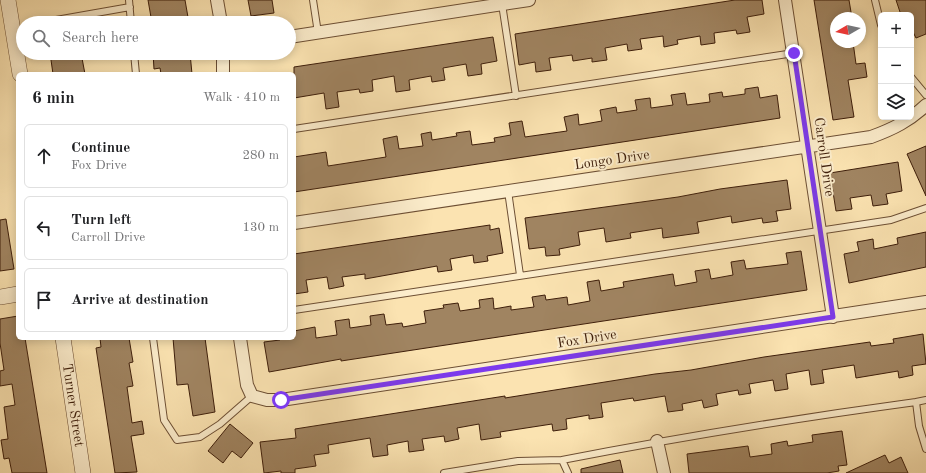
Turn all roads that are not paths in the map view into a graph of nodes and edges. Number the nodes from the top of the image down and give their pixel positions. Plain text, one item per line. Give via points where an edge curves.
1 (8, 0) edge
2 (129, 0) edge
3 (217, 0) edge
4 (313, 0) edge
5 (529, 0) edge
6 (785, 0) edge
7 (875, 0) edge
8 (502, 4) junction
9 (130, 7) junction
10 (878, 12) edge
11 (79, 16) edge
12 (131, 16) edge
13 (220, 16) edge
14 (318, 33) junction
15 (16, 36) edge
16 (296, 36) edge
17 (794, 53) junction
18 (19, 60) edge
19 (135, 60) edge
20 (223, 60) edge
21 (20, 72) edge
22 (136, 72) edge
23 (223, 72) edge
24 (914, 81) edge
25 (926, 95) edge
26 (516, 96) junction
27 (926, 105) edge
28 (296, 129) edge
29 (807, 146) junction
30 (508, 191) junction
31 (926, 208) edge
32 (296, 223) edge
33 (820, 230) junction
34 (520, 275) junction
35 (16, 294) edge
36 (0, 297) edge
37 (926, 302) edge
38 (296, 310) edge
39 (833, 317) junction
40 (63, 340) edge
41 (153, 340) edge
42 (240, 340) edge
43 (252, 396) junction
44 (926, 400) edge
45 (916, 402) junction
46 (657, 441) junction
47 (926, 449) edge
48 (562, 460) junction
49 (83, 473) edge
50 (444, 473) edge
51 (568, 473) edge
52 (664, 473) edge

1 - 15 street
2 - 9 lane
3 - 13 street
4 - 14 lane
5 - 8 street
6 - 17 street, Carroll Drive
7 - 10 lane
8 - 14 street
8 - 26 lane
9 - 11 lane
9 - 12 lane
14 - 16 street
17 - 26 lane
17 - 29 street, Carroll Drive
18 - 21 street
19 - 22 lane
20 - 23 street
24 - 25 lane
26 - 28 lane
27 - 29 street, Longo Drive via 896,128 871,137
29 - 30 street, Longo Drive
29 - 33 street, Carroll Drive
30 - 32 street, Longo Drive
30 - 34 lane
31 - 33 lane via 891,220
33 - 34 lane
33 - 39 street, Carroll Drive
34 - 38 lane
35 - 36 street
37 - 39 street, Fox Drive
39 - 43 street, Fox Drive via 281,400
40 - 49 street, Turner Street
41 - 43 lane via 164,420 177,440 200,437 220,424
42 - 43 street via 247,385
44 - 45 lane
45 - 46 lane
45 - 47 lane
46 - 48 lane
46 - 52 street
48 - 50 lane via 518,460
48 - 51 lane

